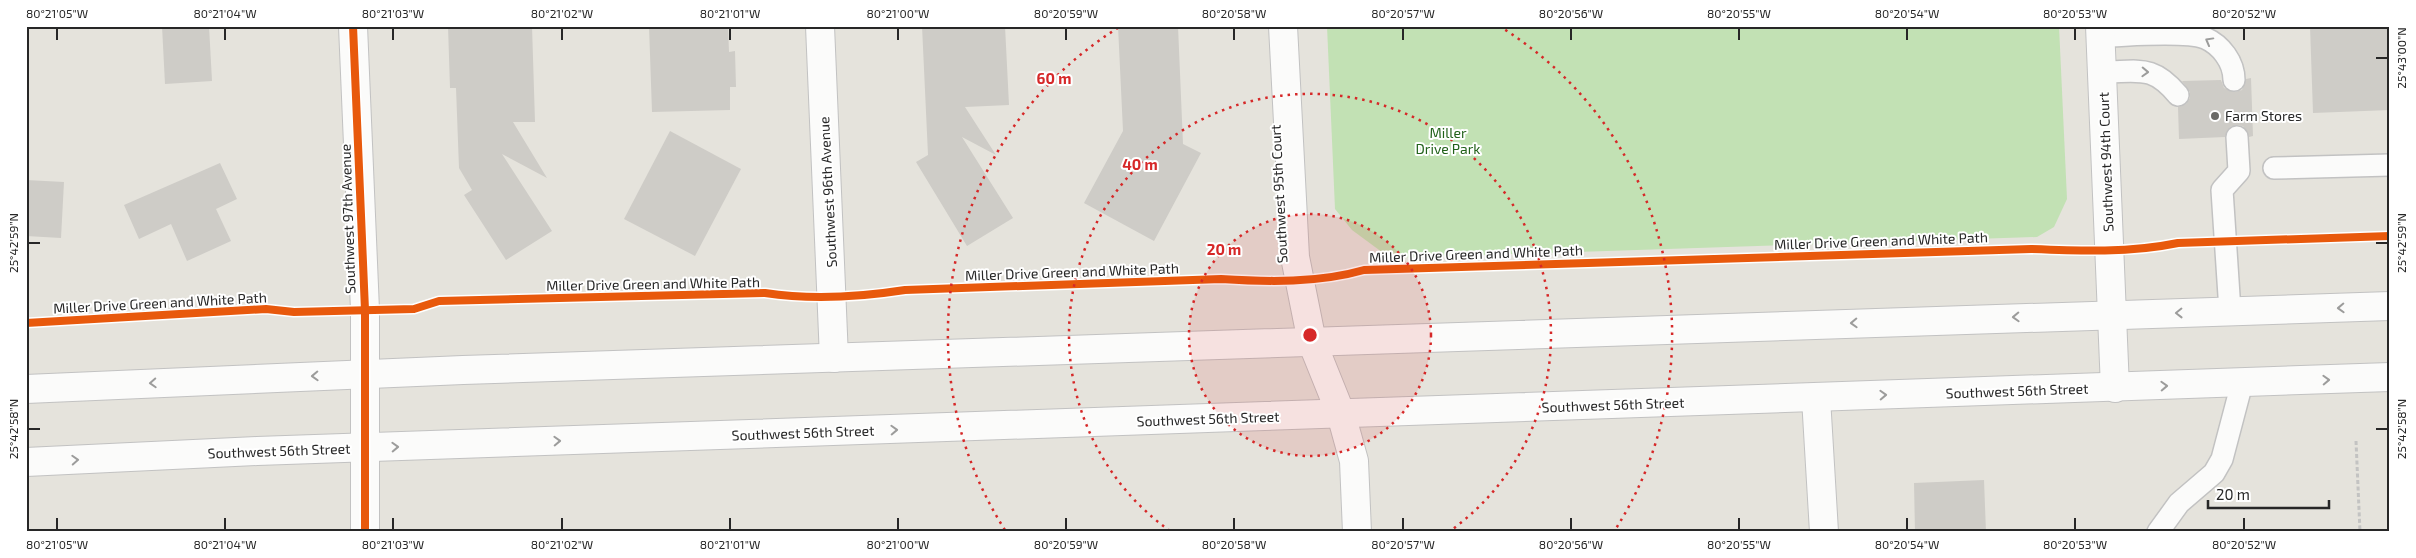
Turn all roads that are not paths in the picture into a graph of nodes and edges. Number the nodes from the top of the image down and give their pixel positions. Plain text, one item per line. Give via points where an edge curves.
1 (353, 26) edge
2 (820, 26) edge
3 (1283, 26) edge
4 (2100, 31) edge
5 (2102, 72) junction
6 (2234, 80) dead end
7 (2178, 95) dead end
8 (2238, 137) dead end
9 (2390, 165) edge
10 (2274, 168) dead end
11 (2390, 306) edge
12 (2230, 312) junction
13 (2112, 314) junction
14 (1312, 342) junction
15 (834, 358) junction
16 (364, 374) junction
17 (2390, 377) edge
18 (2242, 383) junction
19 (2115, 388) junction
20 (26, 389) edge
21 (1816, 398) junction
22 (1341, 414) junction
23 (364, 448) junction
24 (26, 462) edge
25 (366, 532) edge
26 (1357, 532) edge
27 (1824, 532) edge
28 (2158, 532) edge

1 - 16 main road, Southwest 97th Avenue
2 - 15 main road, Southwest 96th Avenue
3 - 14 main road, Southwest 95th Court via 1295,257
4 - 5 main road, Southwest 94th Court
6 -> 4 lane via 2228,58 2205,38
5 -> 7 lane via 2153,72
5 - 13 main road, Southwest 94th Court
8 - 12 lane via 2239,171 2222,190
9 - 10 lane
11 -> 12 main road
12 -> 13 main road
13 -> 14 main road
13 - 19 main road, Southwest 94th Court
14 - 15 main road
14 - 22 main road, Southwest 95th Court
15 - 16 main road
16 -> 20 main road
16 - 23 main road, Southwest 97th Avenue
18 -> 17 main road, Southwest 56th Street
19 -> 18 main road, Southwest 56th Street
18 - 28 lane via 2222,459 2214,473 2179,503
21 -> 19 main road, Southwest 56th Street
21 - 22 main road, Southwest 56th Street
21 - 27 main road
23 -> 22 main road, Southwest 56th Street
22 - 26 main road, Southwest 95th Court via 1354,460
24 -> 23 main road, Southwest 56th Street
23 - 25 main road, Southwest 97th Avenue

